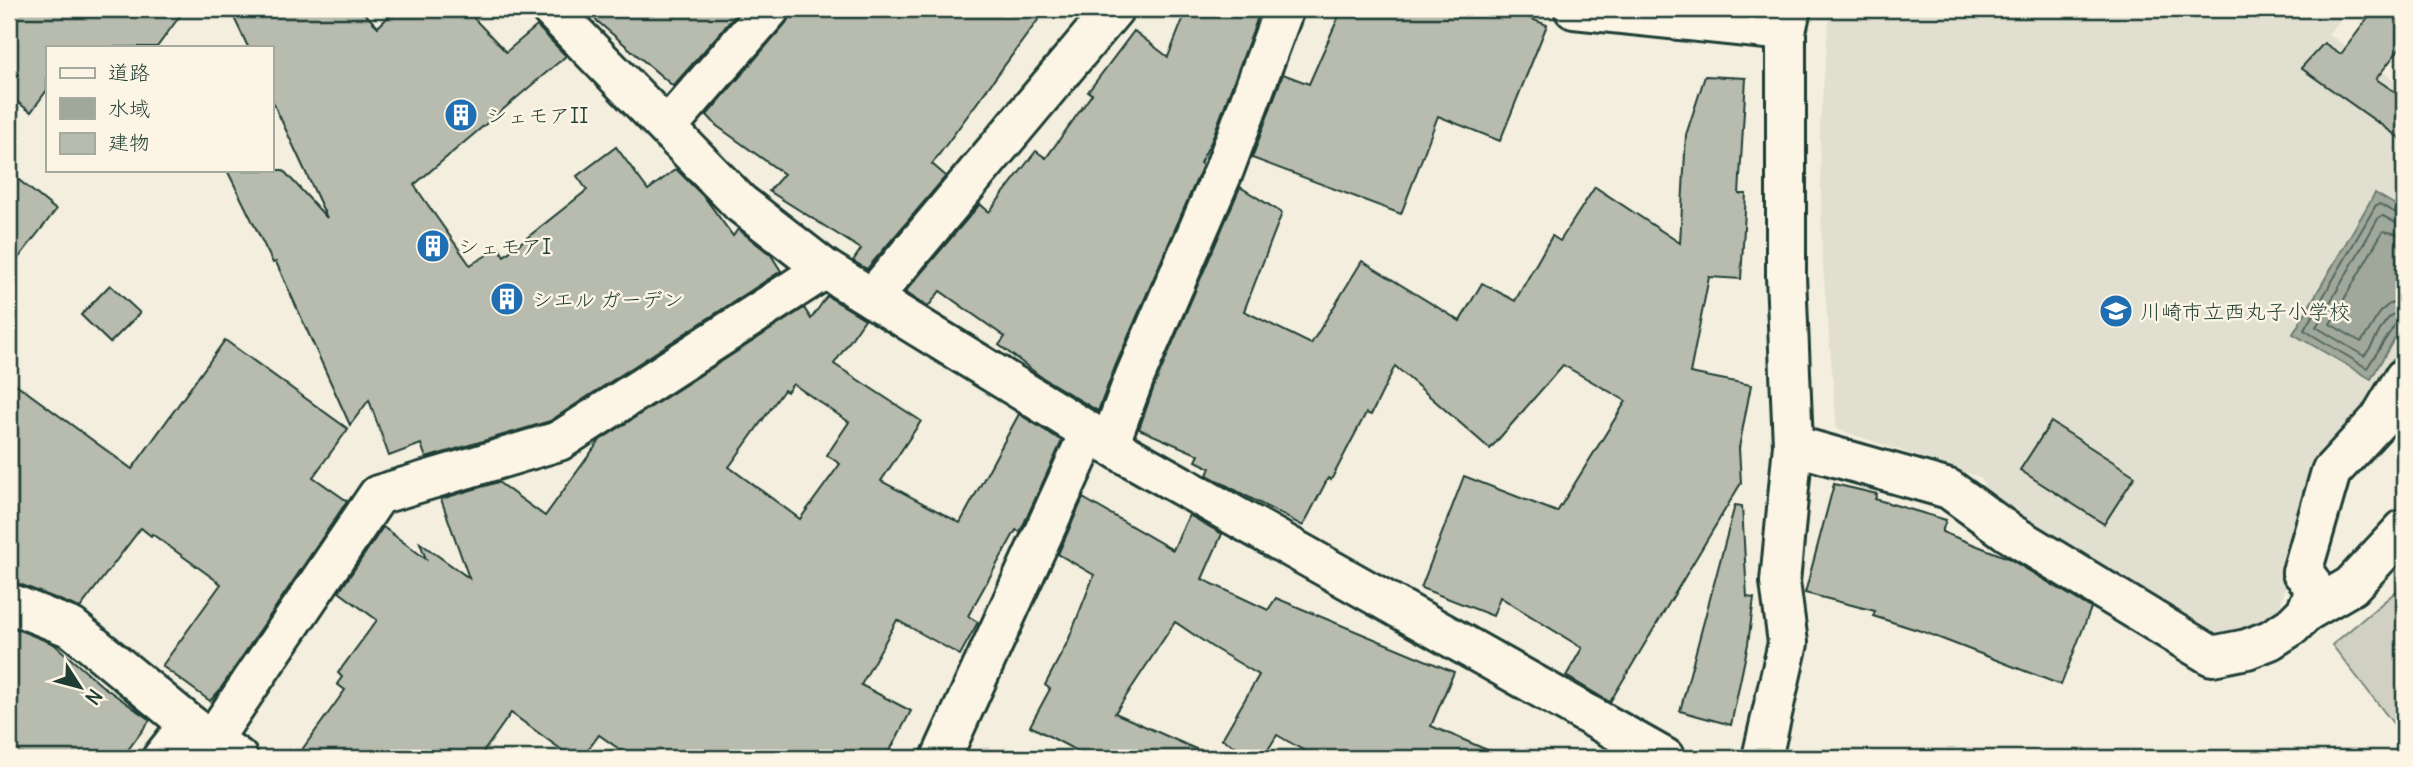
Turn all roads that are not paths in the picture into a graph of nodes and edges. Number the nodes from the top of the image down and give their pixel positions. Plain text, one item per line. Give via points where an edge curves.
1 (551, 9) edge
2 (770, 9) edge
3 (1114, 9) edge
4 (1284, 9) edge
5 (1574, 9) edge
6 (1788, 20) edge
7 (667, 127) junction
8 (825, 269) junction
9 (872, 298) junction
10 (2404, 378) edge
11 (1099, 439) junction
12 (1793, 445) junction
13 (2404, 529) edge
14 (9, 603) edge
15 (2306, 612) junction
16 (213, 741) edge
17 (162, 758) edge
18 (941, 758) edge
19 (1665, 758) edge
20 (1762, 758) edge

1 - 7 street
2 - 7 street
3 - 9 street
4 - 11 street via 1224,170 1135,376
5 - 6 street
6 - 12 street via 1786,276
7 - 8 street via 740,203
8 - 9 street
8 - 16 street via 559,442 378,495
9 - 11 street
10 - 15 street via 2379,420 2330,472 2302,572 2314,593
11 - 18 street
11 - 19 street
12 - 15 street via 1949,489 2008,533 2212,656 2270,640
12 - 20 street via 1780,582 1788,643
13 - 15 street via 2351,586
14 - 16 street via 72,628
16 - 17 street

